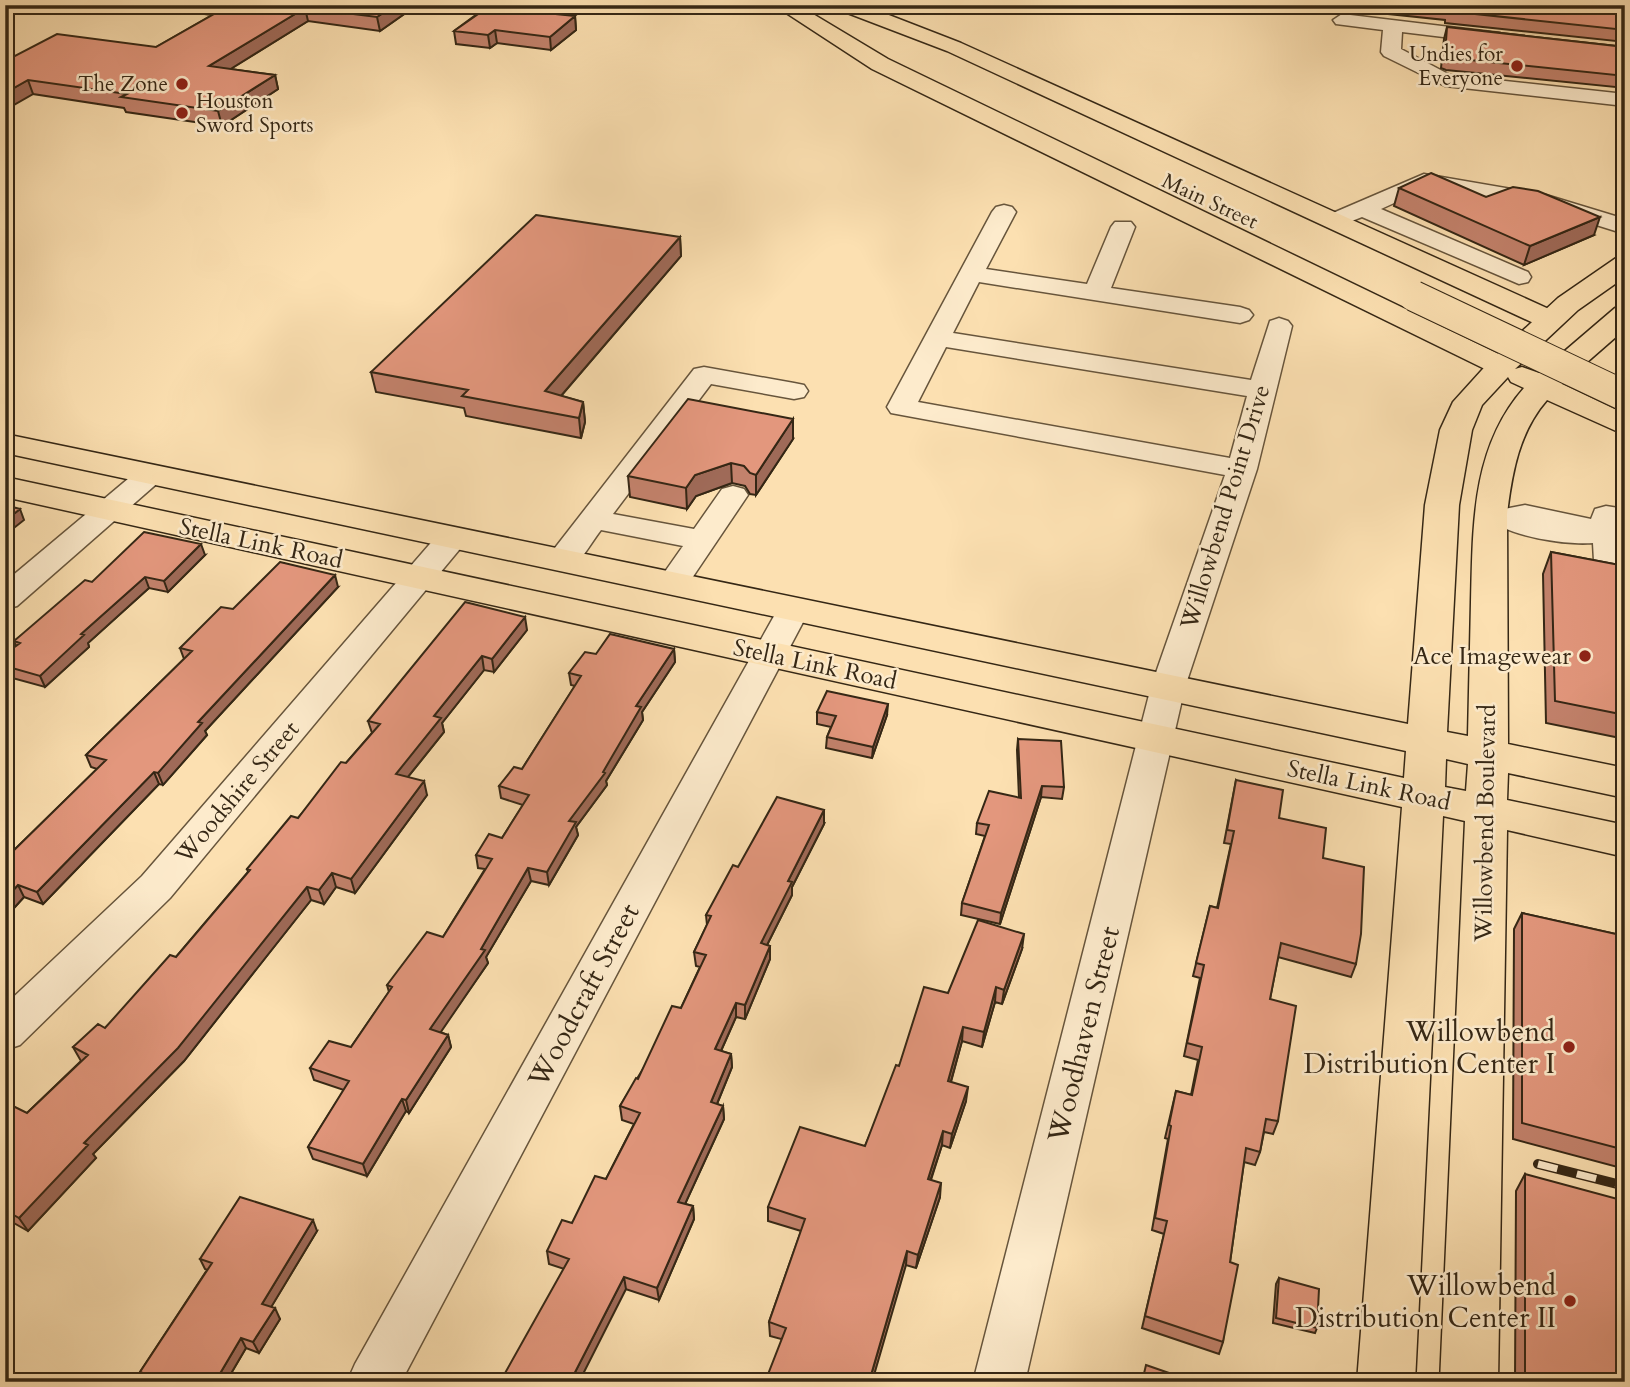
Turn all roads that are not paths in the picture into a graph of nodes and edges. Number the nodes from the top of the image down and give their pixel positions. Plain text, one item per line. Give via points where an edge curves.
1 (784, 5) edge
2 (796, 5) edge
3 (828, 5) edge
4 (844, 5) edge
5 (1342, 20) dead end
6 (1393, 26) junction
7 (1516, 40) edge
8 (1625, 100) edge
9 (1362, 209) junction
10 (1004, 212) dead end
11 (1334, 221) junction
12 (1123, 227) dead end
13 (1625, 227) edge
14 (1300, 243) dead end
15 (1625, 264) edge
16 (972, 274) junction
17 (1519, 277) dead end
18 (1474, 285) junction
19 (1096, 293) junction
20 (1412, 297) junction
21 (1625, 314) edge
22 (1240, 315) dead end
23 (1550, 320) junction
24 (1279, 326) dead end
25 (938, 338) junction
26 (1595, 339) junction
27 (1624, 352) edge
28 (1501, 366) junction
29 (1625, 371) edge
30 (1542, 386) junction
31 (1262, 390) junction
32 (794, 391) dead end
33 (1625, 396) edge
34 (1625, 418) edge
35 (1625, 426) edge
36 (5, 443) edge
37 (1242, 470) junction
38 (151, 474) junction
39 (5, 487) edge
40 (733, 495) dead end
41 (1442, 505) junction
42 (109, 510) junction
43 (1497, 515) junction
44 (593, 519) junction
45 (1609, 529) edge
46 (453, 537) junction
47 (702, 540) junction
48 (562, 560) junction
49 (1625, 564) edge
50 (419, 578) junction
51 (673, 583) junction
52 (5, 599) edge
53 (794, 609) junction
54 (768, 654) junction
55 (1168, 687) junction
56 (1155, 738) junction
57 (1426, 741) junction
58 (1488, 755) junction
59 (1625, 783) edge
60 (1422, 797) junction
61 (1486, 811) junction
62 (1625, 841) edge
63 (5, 1032) edge
64 (373, 1382) edge
65 (999, 1382) edge
66 (1386, 1382) edge
67 (1469, 1382) edge

1 - 20 main road via 880,64
2 - 14 main road, Main Street
3 - 20 main road, Main Street
4 - 11 main road via 954,47
5 - 6 street
6 - 7 street
6 - 8 street via 1391,52 1438,77
9 - 11 street
9 - 13 street via 1424,181 1546,202
9 - 17 street
10 - 16 street
11 - 18 main road
12 - 19 street
15 - 23 main road
16 - 19 street
16 - 25 street
18 - 20 main road via 1479,300 1455,325 1437,327
18 - 23 main road
19 - 22 street
20 - 28 main road
20 - 29 main road, Main Street
20 - 33 main road, Main Street, bridge
21 - 26 main road, Willowbend Boulevard
23 - 26 main road
23 - 28 main road
24 - 31 street, Willowbend Point Drive
25 - 31 street
25 - 37 street via 901,407
26 - 27 main road
26 - 30 main road, Willowbend Boulevard
28 - 30 main road
28 - 41 main road via 1468,402 1456,430
30 - 35 main road
30 - 43 main road, Willowbend Boulevard via 1517,417 1496,475
31 - 37 street, Willowbend Point Drive
32 - 44 street via 704,375
33 - 34 main road via 1617,404
36 - 38 main road, Stella Link Road
37 - 55 street, Willowbend Point Drive
38 - 42 street
38 - 46 main road, Stella Link Road
39 - 42 main road, Stella Link Road
40 - 47 street
41 - 43 main road
41 - 57 main road
42 - 50 main road, Stella Link Road
42 - 52 street
43 - 45 street via 1525,514
43 - 58 main road, Willowbend Boulevard
44 - 47 street
44 - 48 street
45 - 49 street via 1610,561
46 - 48 main road, Stella Link Road
46 - 50 street, Woodshire Street
47 - 51 street
48 - 51 main road, Stella Link Road
50 - 54 main road, Stella Link Road
50 - 63 street, Woodshire Street via 156,887
51 - 53 main road, Stella Link Road
53 - 54 street, Woodcraft Street
53 - 55 main road, Stella Link Road
54 - 56 main road, Stella Link Road
54 - 64 street, Woodcraft Street
55 - 56 street, Woodhaven Street
55 - 57 main road, Stella Link Road
56 - 60 main road, Stella Link Road
56 - 65 street, Woodhaven Street
57 - 58 main road, Stella Link Road
57 - 60 main road
58 - 59 main road, Stella Link Road
58 - 61 main road, Willowbend Boulevard
60 - 61 main road, Stella Link Road
60 - 66 main road
61 - 62 main road, Stella Link Road
61 - 67 main road, Willowbend Boulevard

